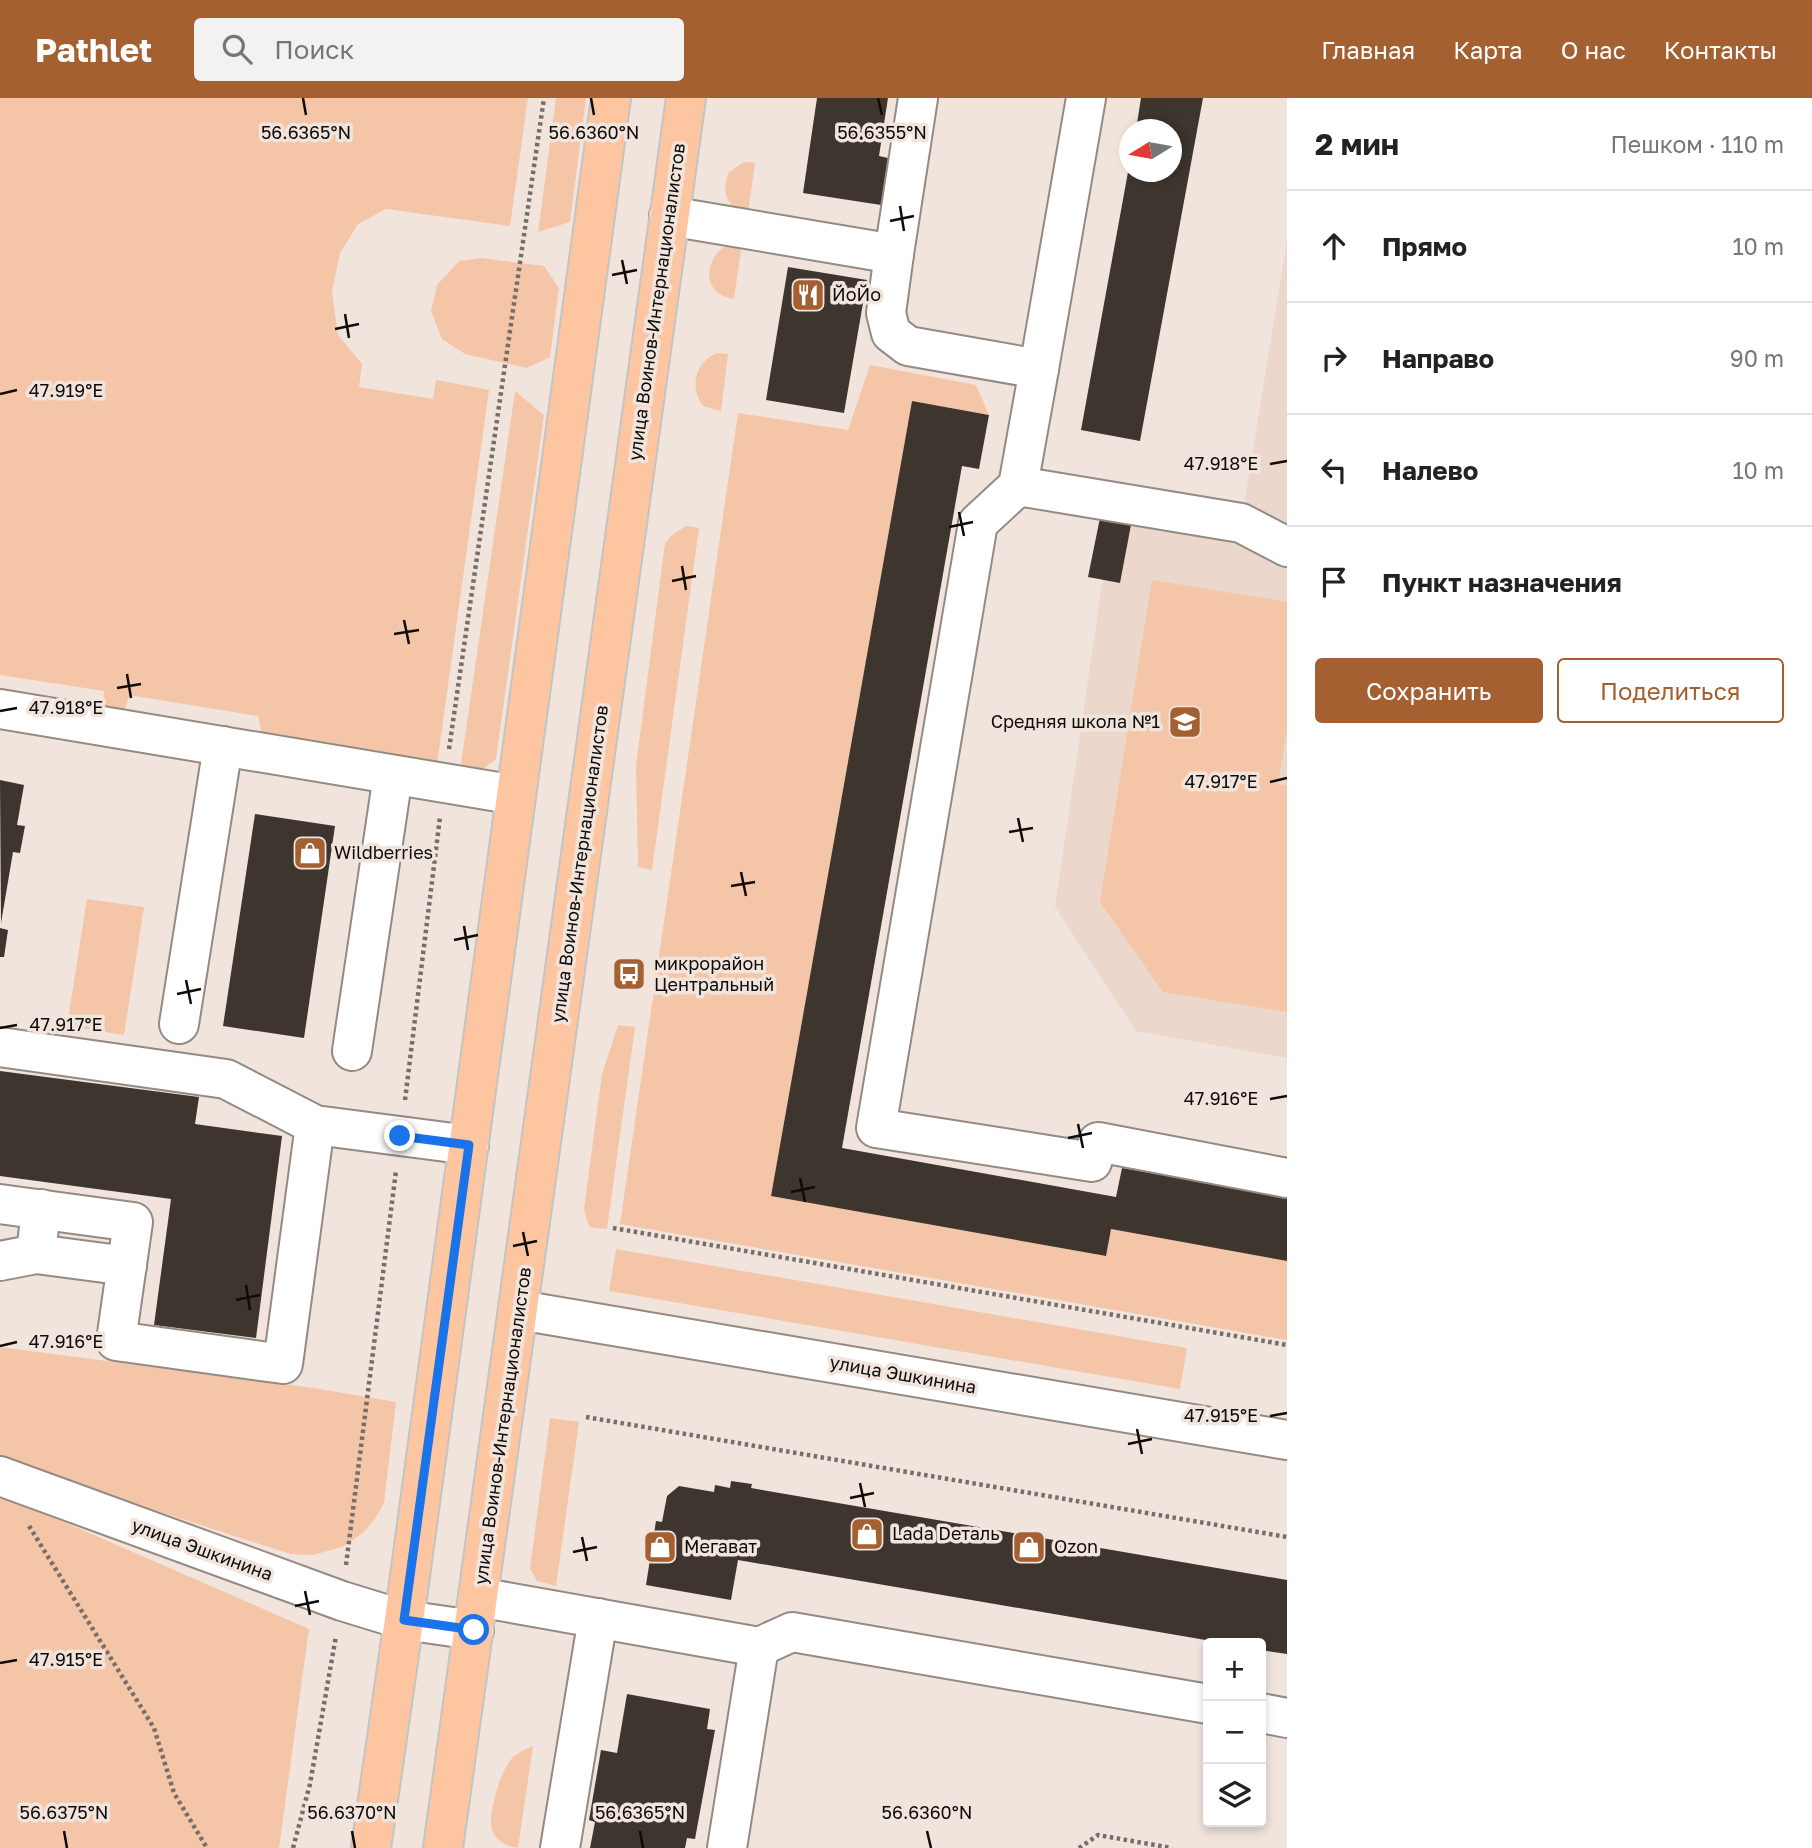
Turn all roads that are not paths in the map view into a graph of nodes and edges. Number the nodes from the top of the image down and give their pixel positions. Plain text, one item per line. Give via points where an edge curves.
1 (611, 98) edge
2 (686, 98) edge
3 (918, 98) edge
4 (1086, 98) edge
5 (669, 216) junction
6 (894, 254) junction
7 (1039, 369) junction
8 (1018, 486) junction
9 (1287, 547) edge
10 (0, 709) edge
11 (223, 746) junction
12 (393, 775) junction
13 (516, 796) junction
14 (179, 1024) dead end
15 (0, 1047) edge
16 (352, 1051) dead end
17 (315, 1125) junction
18 (469, 1145) junction
19 (1287, 1178) edge
20 (0, 1204) edge
21 (41, 1209) junction
22 (18, 1258) edge
23 (127, 1266) junction
24 (519, 1310) junction
25 (1287, 1440) edge
26 (0, 1476) edge
27 (476, 1614) junction
28 (598, 1618) junction
29 (404, 1620) junction
30 (759, 1647) junction
31 (1203, 1703) edge
32 (1266, 1714) edge
33 (1287, 1718) edge
34 (371, 1848) edge
35 (443, 1848) edge
36 (561, 1848) edge
37 (727, 1848) edge

1 - 13 main road
2 - 5 main road, улица Воинов-Интернационалистов
3 - 6 street
4 - 7 street
5 - 6 street
5 - 24 main road, улица Воинов-Интернационалистов
6 - 7 street via 886,313 891,333 908,346
7 - 8 street
8 - 9 street via 1241,523
8 - 19 street via 978,523 876,1128 1092,1162 1098,1142
10 - 11 street
11 - 12 street
11 - 14 street
12 - 13 street
12 - 16 street
13 - 18 main road
15 - 17 street via 226,1079
17 - 18 street
17 - 23 street via 283,1364 116,1340
18 - 29 main road
20 - 21 street
21 - 22 street
21 - 23 street via 133,1222
22 - 23 street
24 - 25 street, улица Эшкинина
24 - 27 main road, улица Воинов-Интернационалистов
26 - 29 street, улица Эшкинина
27 - 28 street, улица Эшкинина
27 - 29 street, улица Эшкинина
27 - 35 main road, улица Воинов-Интернационалистов
28 - 30 street, улица Эшкинина
28 - 36 street
29 - 34 main road
30 - 31 street via 792,1632
30 - 37 street
32 - 33 street

